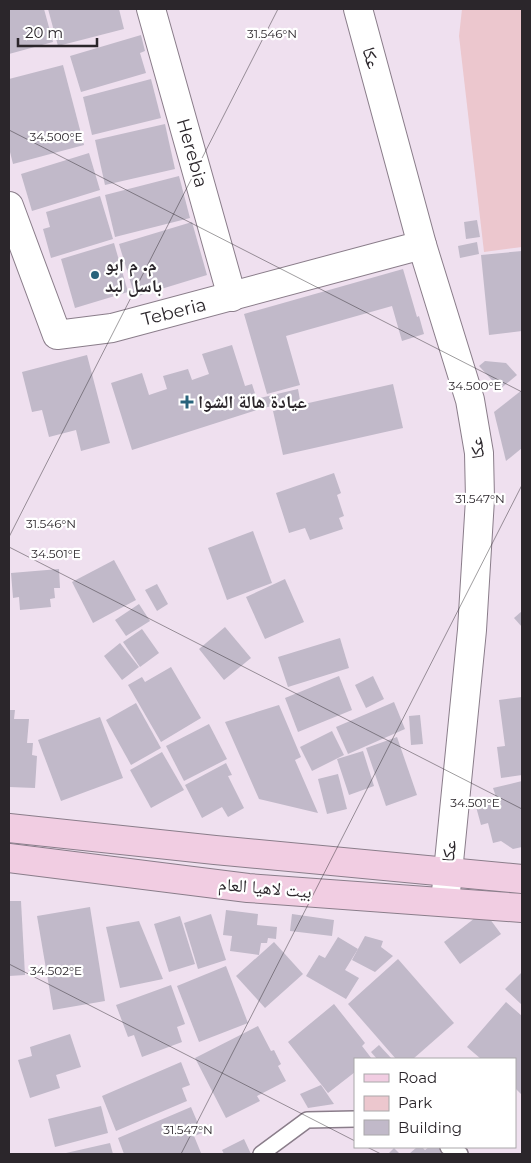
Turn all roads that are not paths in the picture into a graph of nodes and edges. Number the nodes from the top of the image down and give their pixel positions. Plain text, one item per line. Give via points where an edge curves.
1 (152, 9) edge
2 (358, 9) edge
3 (9, 209) edge
4 (422, 245) junction
5 (232, 297) junction
6 (9, 828) edge
7 (9, 858) edge
8 (447, 872) junction
9 (522, 879) edge
10 (445, 902) junction
11 (522, 908) edge
12 (354, 1119) edge
13 (262, 1154) edge

1 - 5 street, Herebia
2 - 4 street, عكا
3 - 5 street, Teberia via 57,335 112,328
4 - 5 street, Teberia
4 - 8 street, عكا via 470,400 479,453 480,499 472,630
6 - 8 main road, بيت لاهيا العام
7 - 10 main road, بيت لاهيا العام via 248,888
8 - 9 main road, بيت لاهيا العام
8 - 10 street, عكا
10 - 11 main road, بيت لاهيا العام
12 - 13 lane via 307,1120

